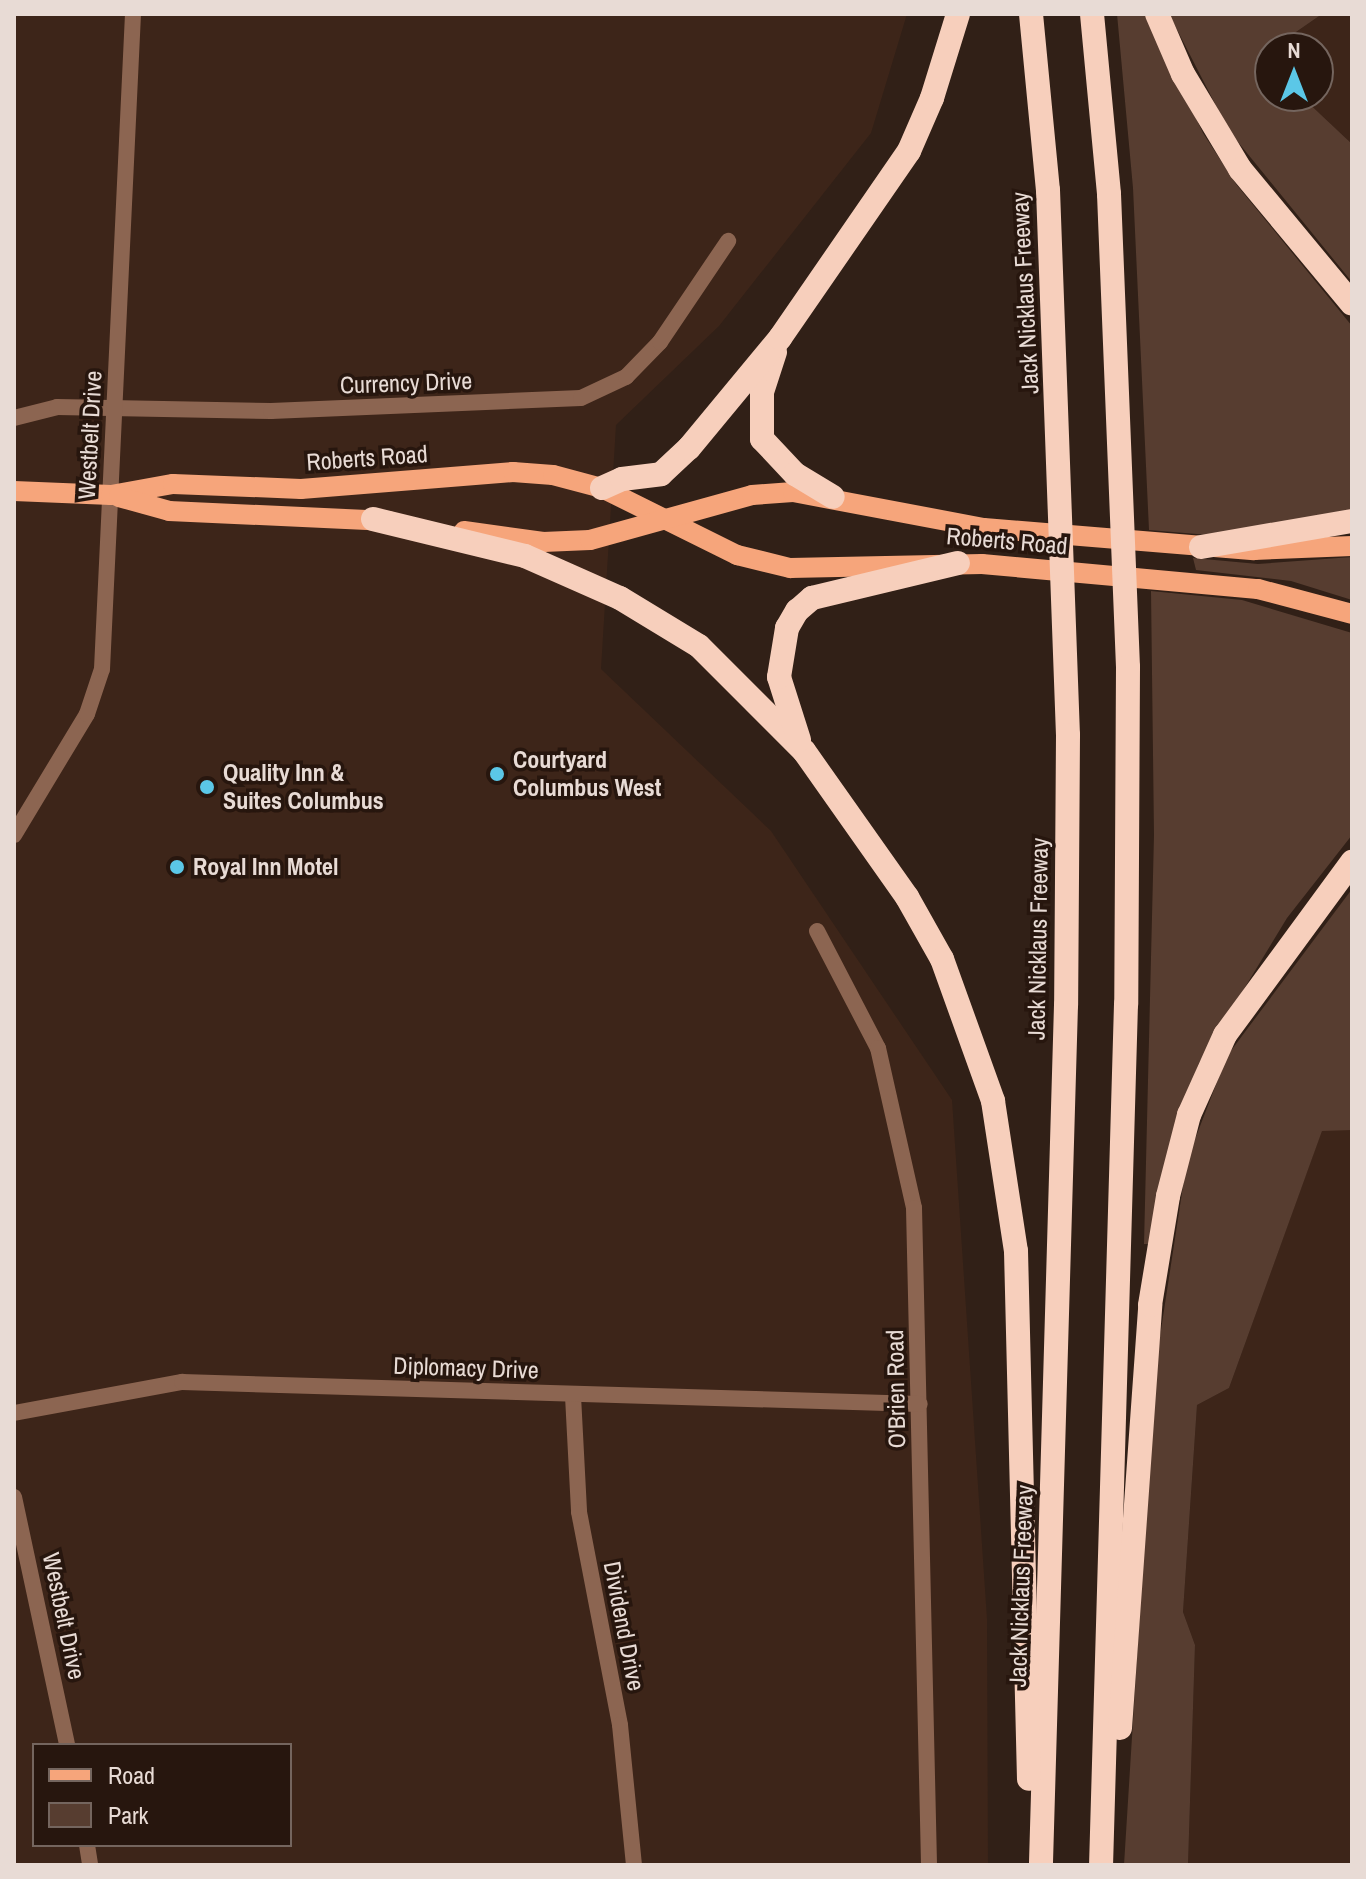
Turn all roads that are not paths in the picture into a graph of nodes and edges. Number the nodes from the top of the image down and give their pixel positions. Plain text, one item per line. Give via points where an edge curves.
1 (133, 14) edge
2 (958, 14) edge
3 (1031, 14) edge
4 (1092, 14) edge
5 (1157, 14) edge
6 (728, 241) dead end
7 (1352, 304) edge
8 (780, 338) junction
9 (115, 409) junction
10 (14, 418) edge
11 (602, 488) junction
12 (14, 491) edge
13 (111, 495) junction
14 (833, 497) junction
15 (373, 519) junction
16 (665, 519) junction
17 (1352, 521) edge
18 (1352, 546) edge
19 (1201, 547) junction
20 (970, 564) junction
21 (1352, 614) edge
22 (804, 751) junction
23 (14, 835) edge
24 (1352, 862) edge
25 (817, 931) dead end
26 (573, 1396) junction
27 (920, 1404) junction
28 (14, 1413) edge
29 (14, 1497) edge
30 (67, 1743) edge
31 (1102, 1853) edge
32 (634, 1865) edge
33 (929, 1865) edge
34 (1032, 1865) edge
35 (1041, 1865) edge

1 - 9 street, Westbelt Drive
2 - 8 highway via 909,151
3 - 35 highway, Jack Nicklaus Freeway via 1050,236 1068,735 1066,1005
4 - 31 highway via 1110,225 1128,667 1126,1004
5 - 7 highway via 1183,74 1240,169
6 - 9 street, Currency Drive via 660,342 626,377 581,398 362,408
8 - 11 highway via 661,474 622,479
8 - 14 highway via 762,392 762,439 795,474
9 - 10 street, Currency Drive via 57,407
9 - 13 street, Westbelt Drive
11 - 13 main road, Roberts Road via 553,475 513,472 375,487 173,484
11 - 16 main road, Roberts Road
12 - 13 main road, Roberts Road
13 - 15 main road, Roberts Road via 169,511
13 - 23 street, Westbelt Drive via 102,669 87,714
14 - 16 main road, Roberts Road via 762,494
14 - 19 main road, Roberts Road via 909,517 984,528
15 - 16 main road, Roberts Road via 565,542
15 - 22 highway via 525,556 667,623 699,646
16 - 20 main road, Roberts Road via 737,555 790,568
17 - 19 highway
18 - 19 main road, Roberts Road
20 - 21 main road, Roberts Road via 1258,589
20 - 22 highway via 824,595 797,611 787,628 779,677
22 - 34 highway via 899,886 942,959 993,1101 1016,1251 1021,1331
24 - 31 highway via 1225,1035 1185,1128 1150,1305 1138,1417 1122,1718
25 - 27 street, O'Brien Road via 878,1048 914,1208
26 - 27 street, Diplomacy Drive
26 - 28 street, Diplomacy Drive via 182,1382
26 - 32 street, Dividend Drive via 579,1512 620,1725
27 - 33 street, O'Brien Road
29 - 30 street, Westbelt Drive

